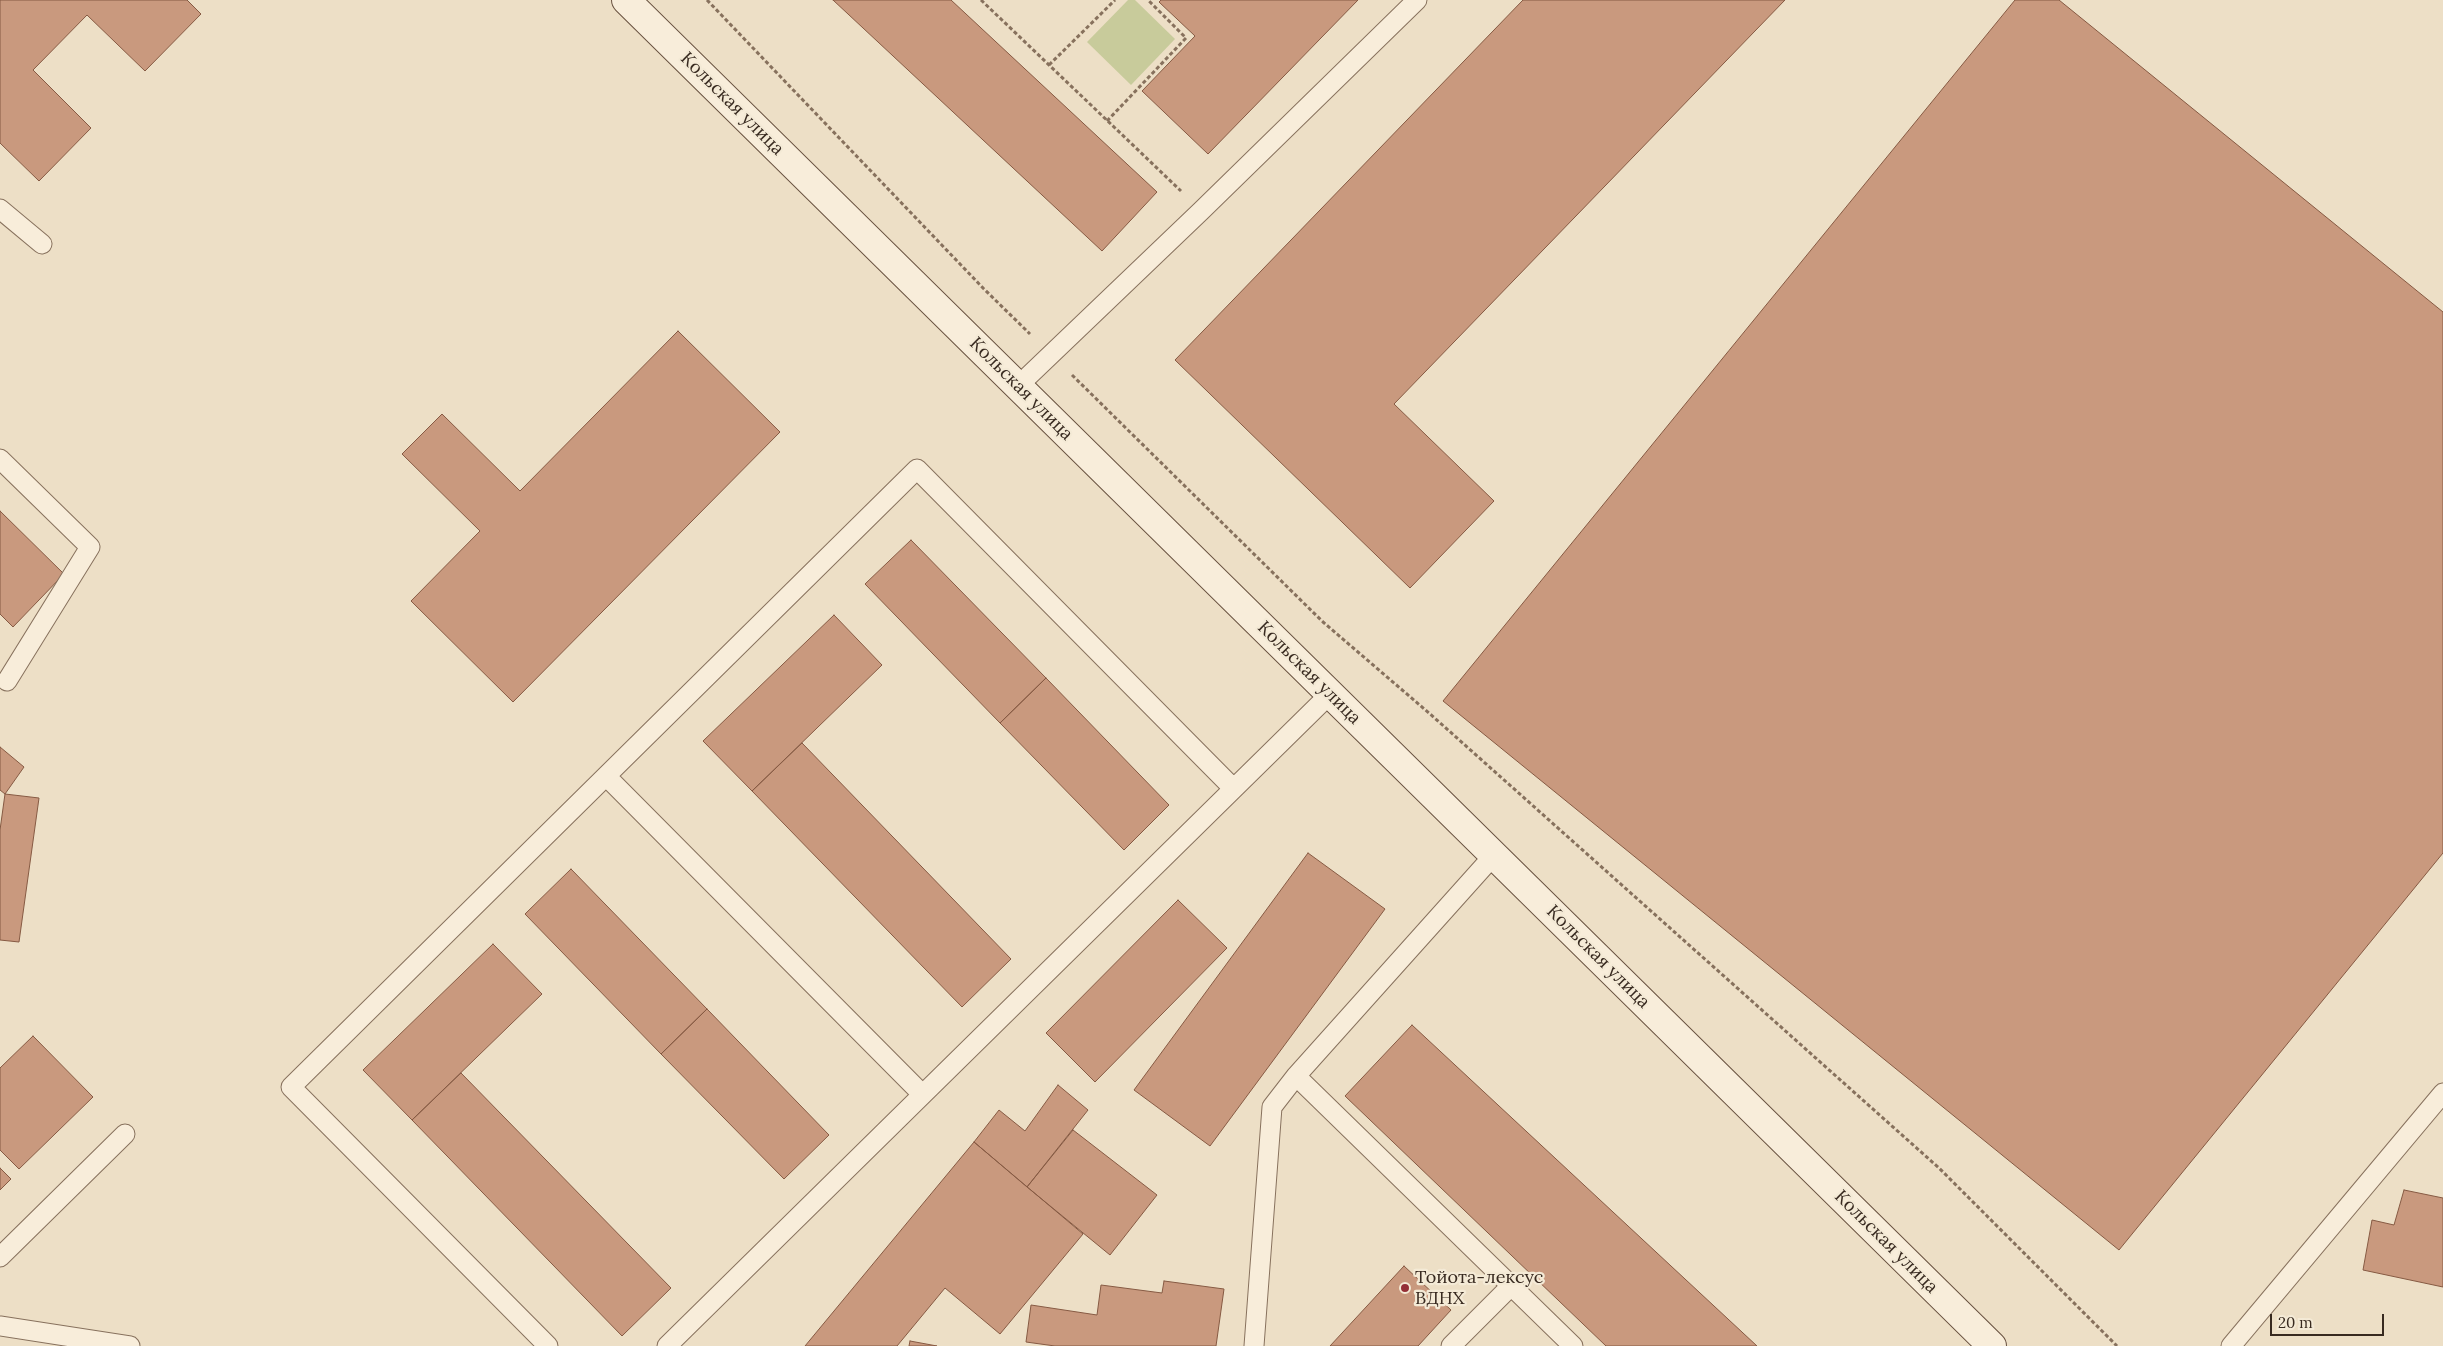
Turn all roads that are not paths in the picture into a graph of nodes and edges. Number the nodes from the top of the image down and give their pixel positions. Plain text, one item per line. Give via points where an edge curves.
1 (626, 0) edge
2 (1416, 0) edge
3 (0, 209) edge
4 (42, 244) dead end
5 (1018, 386) junction
6 (0, 459) edge
7 (2, 681) edge
8 (1330, 694) junction
9 (606, 776) junction
10 (1232, 788) junction
11 (1494, 855) junction
12 (1296, 1076) junction
13 (2443, 1093) edge
14 (922, 1094) junction
15 (125, 1134) dead end
16 (0, 1257) edge
17 (1511, 1286) junction
18 (0, 1326) edge
19 (130, 1346) edge
20 (548, 1346) edge
21 (667, 1346) edge
22 (1254, 1346) edge
23 (1451, 1346) edge
24 (1573, 1346) edge
25 (1992, 1346) edge
26 (2231, 1346) edge

1 - 5 main road, Кольская улица
2 - 5 lane
3 - 4 lane
5 - 8 main road, Кольская улица
6 - 7 lane via 90,547
8 - 10 lane
8 - 11 main road, Кольская улица
9 - 10 lane via 917,469
9 - 14 lane
9 - 20 lane via 291,1087
10 - 14 lane
11 - 12 lane
11 - 25 main road, Кольская улица
12 - 17 lane
12 - 22 lane via 1272,1107
13 - 26 lane
14 - 21 lane
15 - 16 lane
17 - 23 lane
17 - 24 lane
18 - 19 lane

